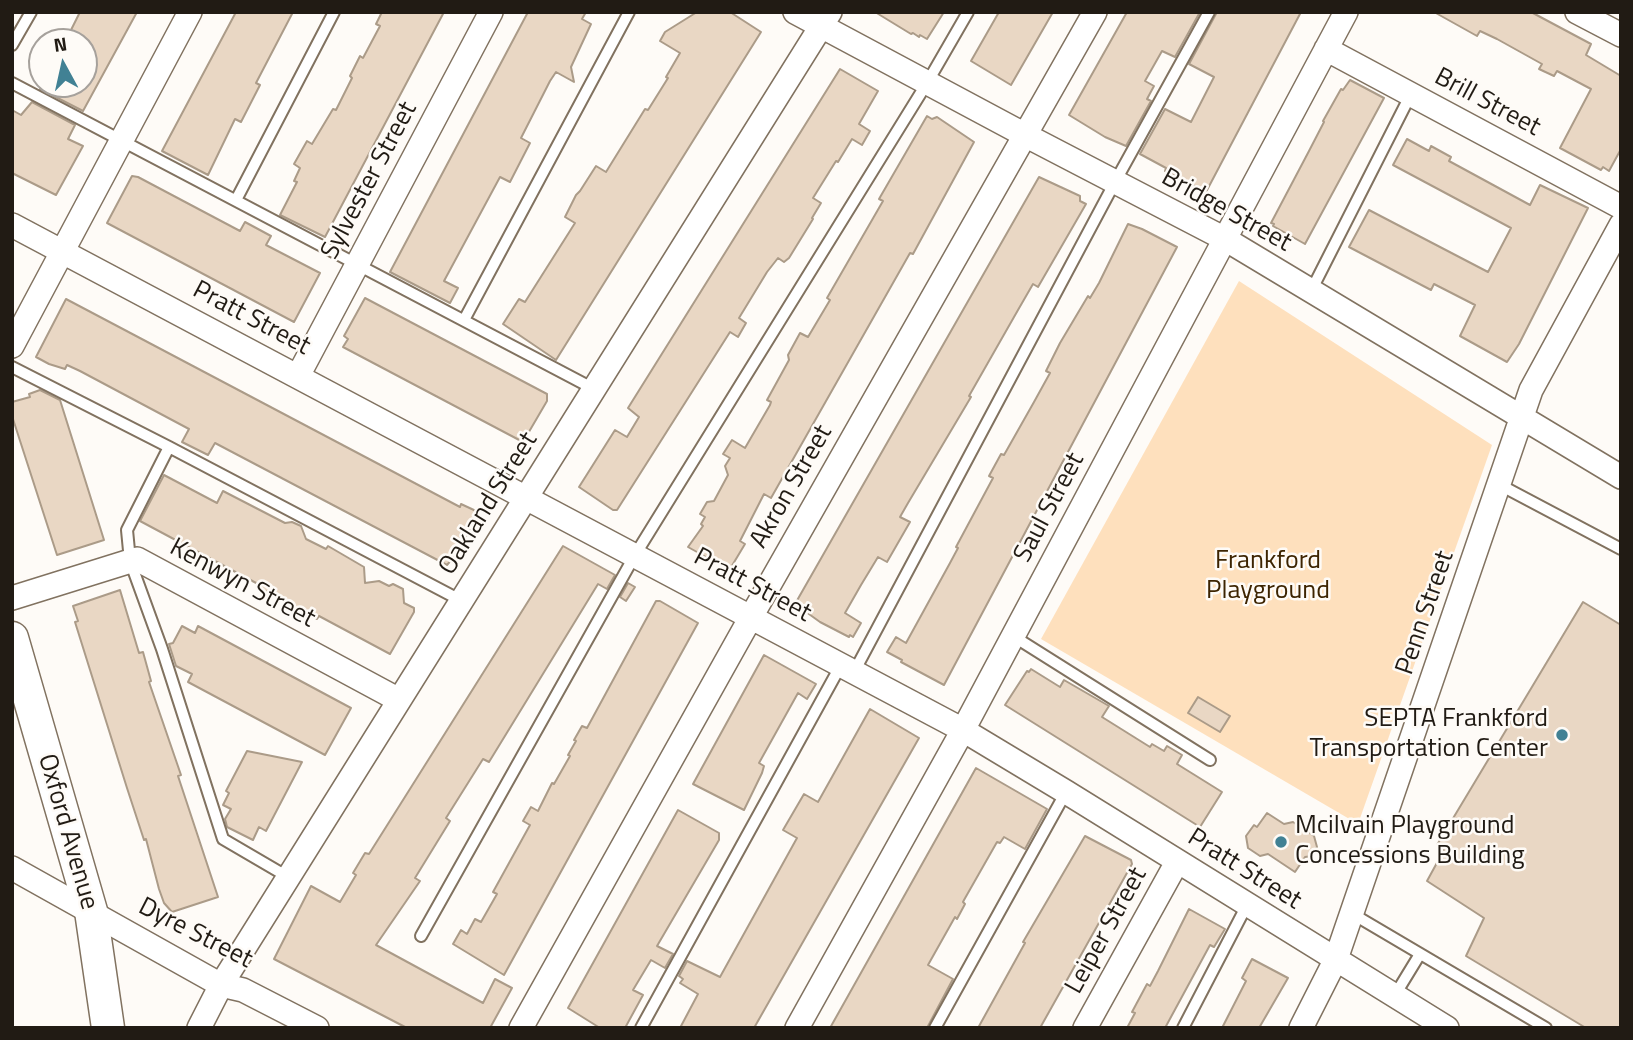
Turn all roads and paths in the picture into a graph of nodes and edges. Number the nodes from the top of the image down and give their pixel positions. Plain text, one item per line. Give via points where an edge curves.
1 (31, 12) edge
2 (190, 12) edge
3 (334, 12) edge
4 (491, 12) edge
5 (629, 12) edge
6 (794, 12) edge
7 (968, 12) edge
8 (1095, 12) edge
9 (1209, 12) edge
10 (1346, 12) edge
11 (1577, 12) edge
12 (825, 19) edge
13 (1621, 35) edge
14 (12, 45) edge
15 (1326, 49) junction
16 (12, 83) edge
17 (927, 83) junction
18 (1411, 94) junction
19 (1025, 135) junction
20 (122, 141) junction
21 (1115, 182) junction
22 (236, 200) junction
23 (1621, 207) edge
24 (12, 225) edge
25 (1621, 225) edge
26 (1225, 239) junction
27 (63, 251) junction
28 (358, 264) junction
29 (1311, 291) junction
30 (464, 320) junction
31 (12, 346) edge
32 (12, 367) edge
33 (298, 376) junction
34 (594, 389) junction
35 (1523, 419) junction
36 (169, 447) junction
37 (1621, 477) edge
38 (1500, 485) junction
39 (526, 498) junction
40 (1621, 549) edge
41 (635, 555) junction
42 (130, 561) junction
43 (12, 598) edge
44 (462, 601) junction
45 (751, 617) junction
46 (1013, 636) junction
47 (12, 638) edge
48 (847, 669) junction
49 (400, 701) junction
50 (963, 730) junction
51 (1210, 760) dead end
52 (1066, 792) junction
53 (1177, 862) junction
54 (12, 868) edge
55 (289, 877) junction
56 (1247, 905) junction
57 (91, 911) junction
58 (1351, 914) junction
59 (421, 936) dead end
60 (1420, 954) junction
61 (1336, 959) junction
62 (221, 985) junction
63 (1395, 995) junction
64 (108, 1028) edge
65 (199, 1028) edge
66 (317, 1028) edge
67 (521, 1028) edge
68 (641, 1028) edge
69 (797, 1028) edge
70 (935, 1028) edge
71 (1084, 1028) edge
72 (1183, 1028) edge
73 (1301, 1028) edge
74 (1447, 1028) edge
75 (1546, 1028) edge

1 - 14 lane
2 - 20 street
3 - 22 lane
4 - 28 street, Sylvester Street
5 - 30 lane
6 - 12 street, Bridge Street
7 - 17 lane
8 - 19 street, Akron Street
9 - 21 lane
10 - 15 street, Saul Street
11 - 13 street
12 - 17 street, Bridge Street
12 - 34 street, Oakland Street
15 - 18 street, Brill Street
15 - 26 street, Saul Street
16 - 20 lane
17 - 19 street, Bridge Street
17 - 41 lane
18 - 23 street, Brill Street
18 - 29 lane
19 - 21 street, Bridge Street
19 - 45 street, Akron Street
20 - 22 lane
20 - 27 street
21 - 26 street, Bridge Street
21 - 48 lane
22 - 28 lane
24 - 27 street, Pratt Street
25 - 35 street, Penn Street via 1531,390
26 - 29 street, Bridge Street
26 - 46 street, Saul Street
27 - 31 street
27 - 33 street, Pratt Street
28 - 30 lane
28 - 33 street, Sylvester Street
29 - 35 street, Bridge Street
30 - 34 lane
32 - 36 lane
33 - 39 street, Pratt Street
34 - 39 street, Oakland Street
35 - 37 street, Bridge Street
35 - 38 street, Penn Street
36 - 42 lane via 127,530
36 - 44 lane
38 - 40 lane
38 - 58 street, Penn Street
39 - 41 street, Pratt Street
39 - 44 street, Oakland Street
41 - 45 street, Pratt Street
41 - 59 lane
42 - 43 street, Kenwyn Street
42 - 49 street, Kenwyn Street via 137,559
42 - 55 lane via 223,839
44 - 49 street, Oakland Street
45 - 48 street, Pratt Street
45 - 67 street, Akron Street
46 - 50 street, Saul Street
46 - 51 lane
47 - 57 street, Oxford Avenue
48 - 50 street, Pratt Street
48 - 68 lane
49 - 55 street, Oakland Street
50 - 52 street, Pratt Street
50 - 69 street, Saul Street
52 - 53 street, Pratt Street
52 - 70 lane
53 - 56 street, Pratt Street
53 - 71 street, Leiper Street
54 - 57 street, Dyre Street
55 - 62 street, Oakland Street
56 - 61 street, Pratt Street
56 - 72 lane
57 - 62 street, Dyre Street
57 - 64 street, Oxford Avenue
58 - 60 lane
58 - 61 street, Penn Street
60 - 63 lane
60 - 75 lane
61 - 63 street, Pratt Street
61 - 73 street, Penn Street
62 - 65 street, Oakland Street
62 - 66 street, Dyre Street via 243,990
63 - 74 street, Pratt Street

